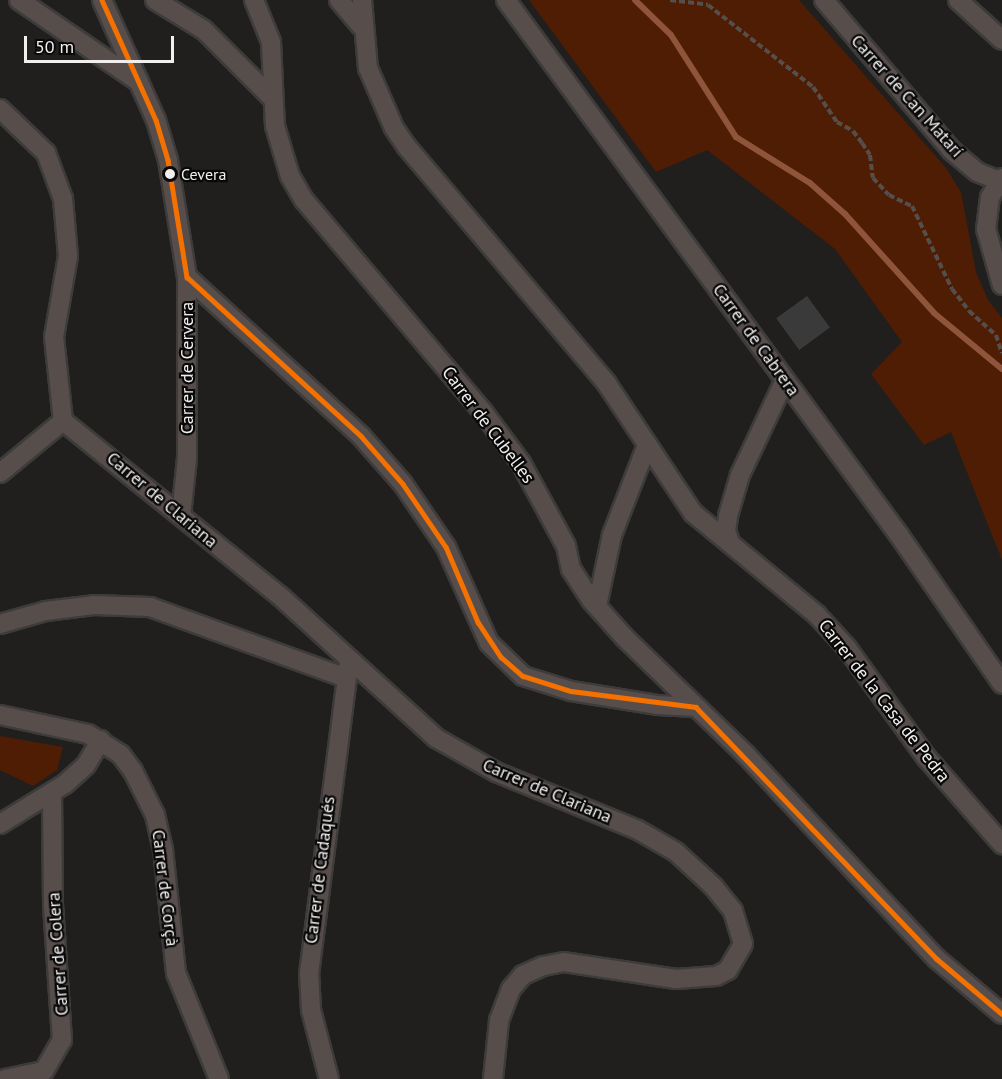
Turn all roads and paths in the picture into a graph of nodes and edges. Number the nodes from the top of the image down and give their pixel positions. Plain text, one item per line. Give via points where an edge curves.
1 (19, 0) edge
2 (102, 0) edge
3 (155, 0) edge
4 (254, 0) edge
5 (339, 0) edge
6 (362, 0) edge
7 (506, 0) edge
8 (670, 0) edge
9 (824, 0) edge
10 (958, 0) edge
11 (362, 27) junction
12 (1002, 40) edge
13 (140, 82) junction
14 (271, 97) junction
15 (0, 109) edge
16 (1000, 179) edge
17 (187, 277) junction
18 (1002, 285) edge
19 (1002, 353) edge
20 (785, 380) junction
21 (63, 422) junction
22 (648, 445) junction
23 (0, 473) edge
24 (181, 516) junction
25 (730, 542) junction
26 (597, 606) junction
27 (0, 624) edge
28 (349, 660) junction
29 (346, 678) junction
30 (1002, 684) edge
31 (696, 707) junction
32 (0, 715) edge
33 (101, 740) junction
34 (52, 792) junction
35 (0, 824) edge
36 (1002, 844) edge
37 (1002, 1014) edge
38 (5, 1079) edge
39 (219, 1079) edge
40 (329, 1079) edge
41 (494, 1079) edge

1 - 13 street
2 - 13 street, Carrer de Cervera
3 - 14 street via 204,30
4 - 14 street, Carrer de Cubelles via 271,42
5 - 11 street
6 - 11 street
7 - 20 street, Carrer de Cabrera
8 - 19 path via 708,5 813,87 837,122 853,131 870,155 873,178 889,195 912,207 952,289 996,335
9 - 16 street, Carrer de Can Matarí via 951,150 977,172
10 - 12 street
11 - 22 street via 368,68 394,128 407,147 607,384
13 - 17 street, Carrer de Cervera via 168,160
14 - 26 street, Carrer de Cubelles via 281,150 304,200 521,463 566,546 571,569
15 - 21 street via 46,153 63,199 68,256 54,337
16 - 18 street via 990,197 986,229
17 - 24 street, Carrer de Cervera via 187,458
17 - 31 street via 361,436 403,484 446,547 489,643 523,676 571,691
20 - 25 street via 740,475 726,531
20 - 30 street, Carrer de Cabrera
21 - 23 street
21 - 24 street, Carrer de Clariana
22 - 25 street via 693,513
22 - 26 street via 612,535
24 - 28 street, Carrer de Clariana via 280,596
25 - 36 street, Carrer de la Casa de Pedra via 817,615 847,648 926,757
26 - 31 street, Carrer de Cubelles
27 - 29 street via 46,611 150,607
28 - 29 street, Carrer de Cadaqués
28 - 41 street, Carrer de Clariana via 436,738 461,754 638,830 676,852 713,886 740,928 743,944 738,957 716,976 676,979 564,962 523,975 511,988 499,1021
29 - 40 street, Carrer de Cadaqués via 309,974 311,1010
31 - 37 street, Carrer de Cubelles via 937,959
32 - 33 street, Carrer de Corçà via 62,726
33 - 34 street via 86,765
33 - 39 street, Carrer de Corçà via 121,755 133,771 155,815 164,849 176,973
34 - 35 street
34 - 38 street, Carrer de Colera via 53,905 62,1040 44,1071

